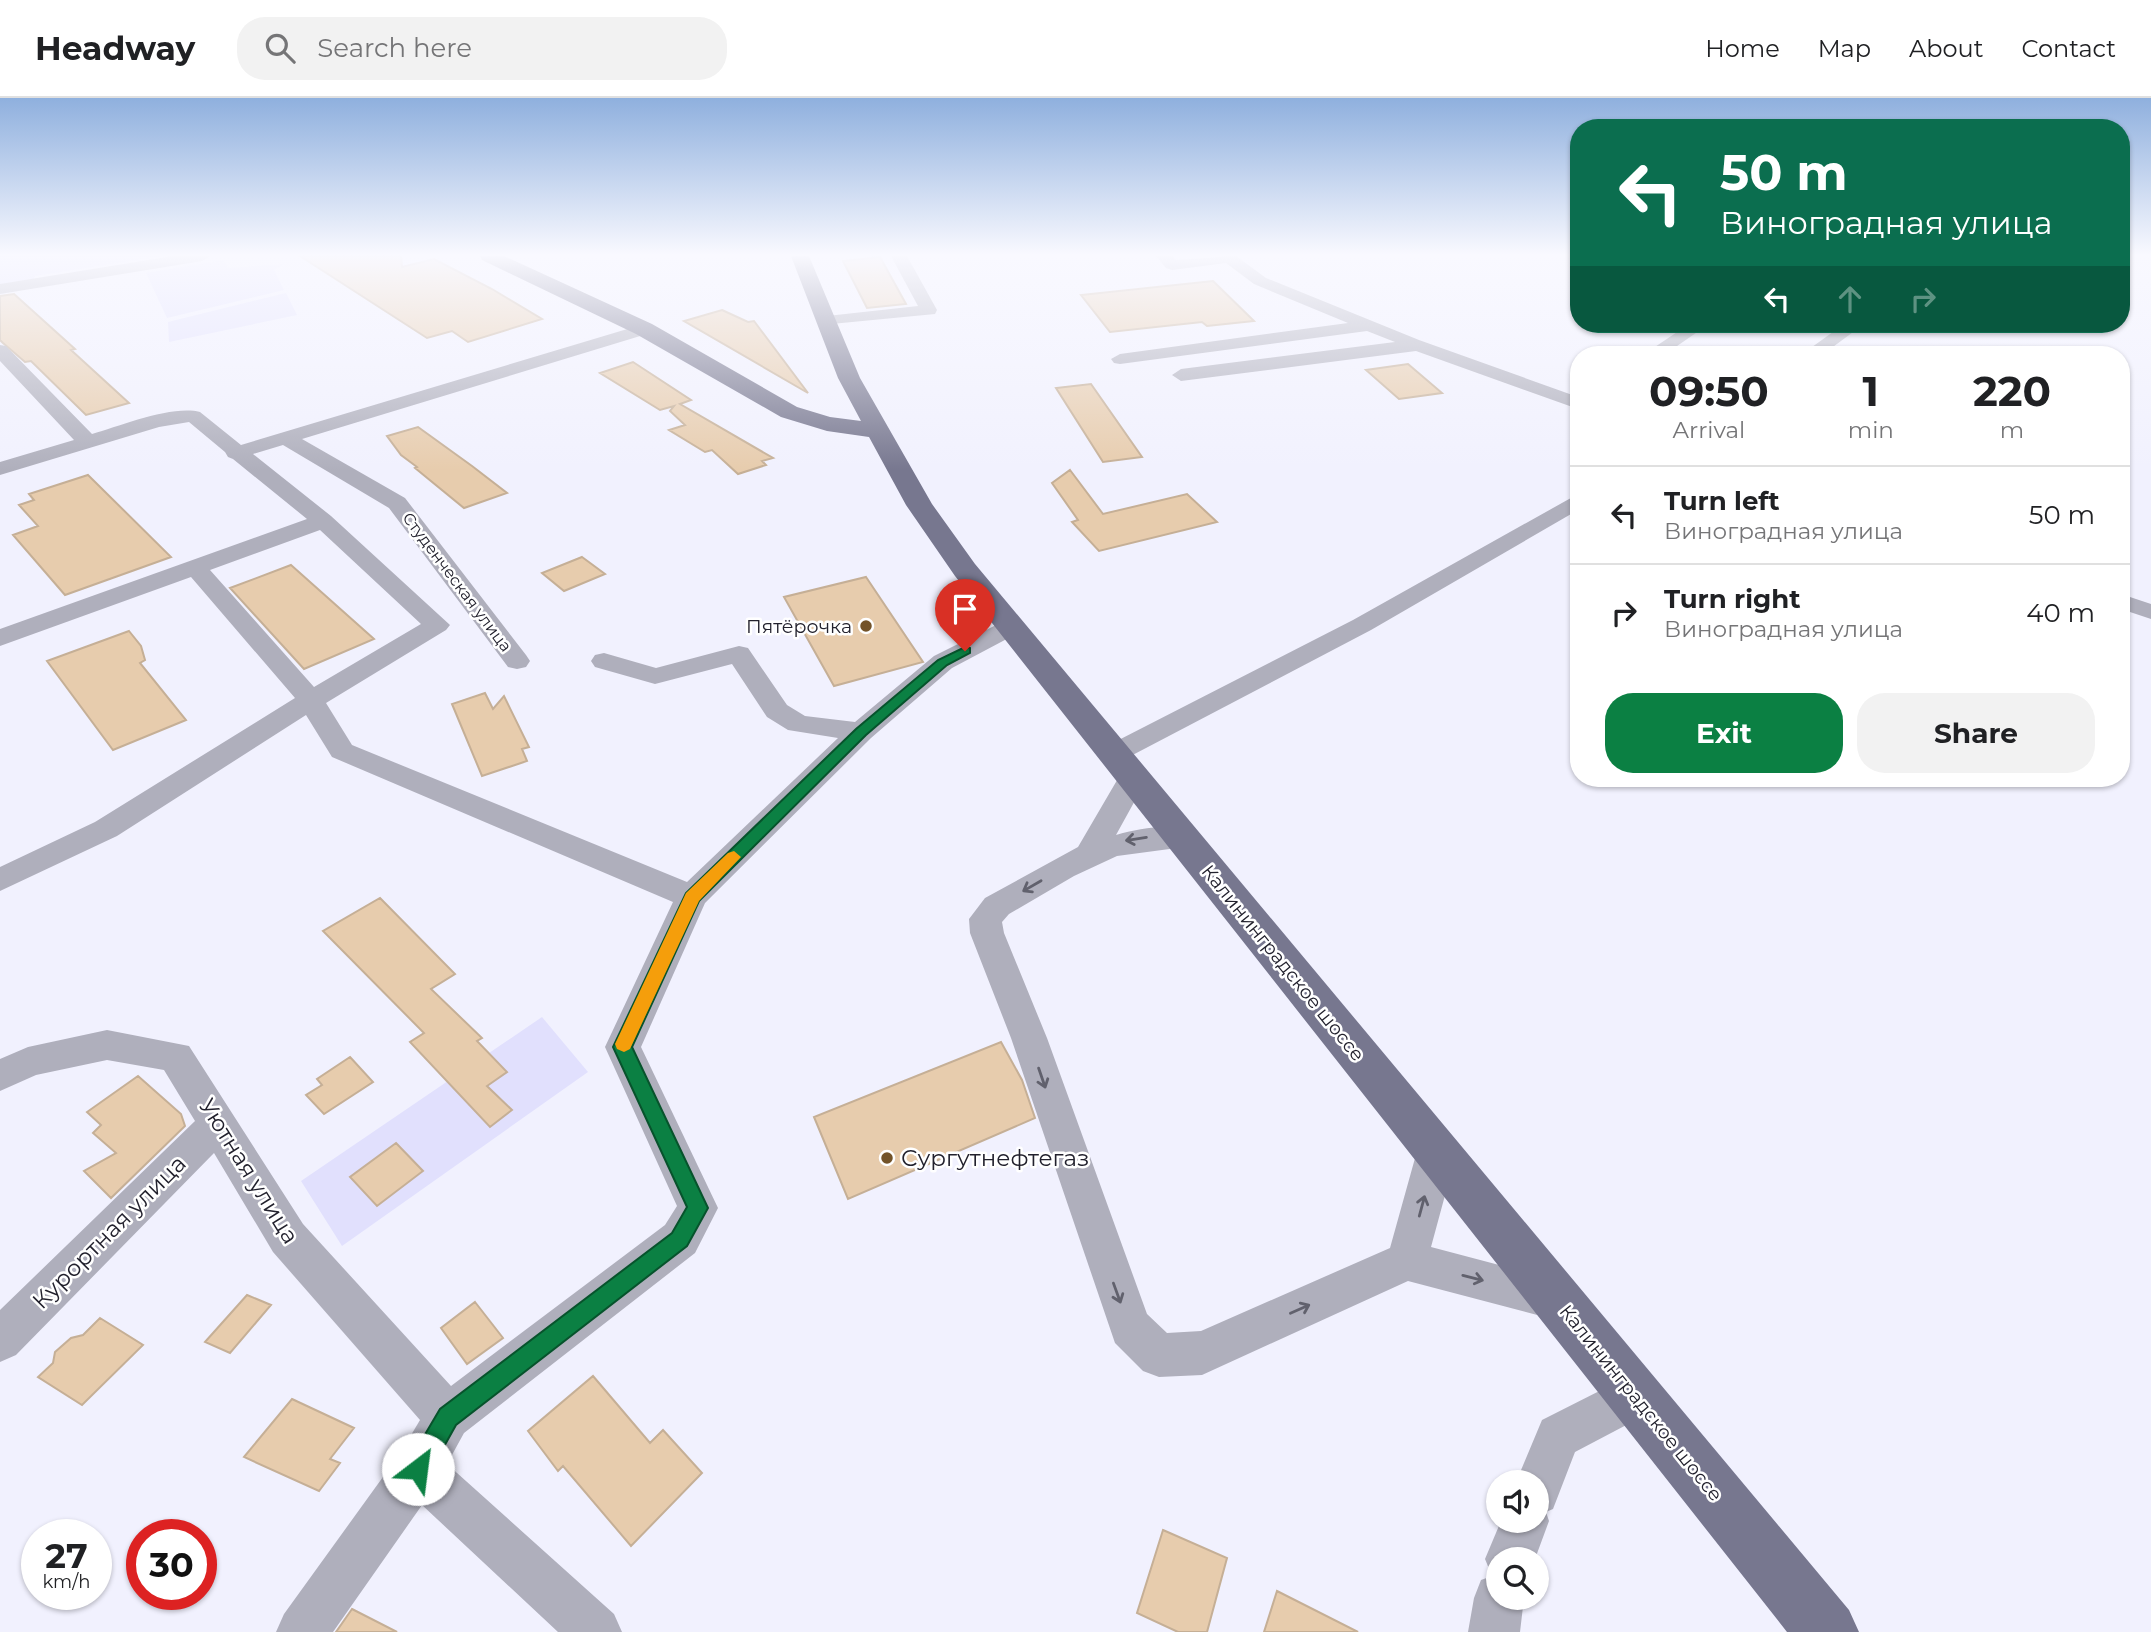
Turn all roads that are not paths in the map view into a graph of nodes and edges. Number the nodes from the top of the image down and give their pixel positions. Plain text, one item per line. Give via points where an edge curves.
1 (641, 328) edge
2 (830, 328) edge
3 (1354, 328) edge
4 (1370, 328) edge
5 (644, 329) junction
6 (1686, 333) edge
7 (1842, 333) edge
8 (1418, 345) junction
9 (1665, 346) edge
10 (1823, 346) edge
11 (0, 350) edge
12 (1121, 359) dead end
13 (1181, 374) dead end
14 (1570, 400) edge
15 (789, 412) junction
16 (868, 413) junction
17 (287, 439) junction
18 (88, 441) junction
19 (236, 453) junction
20 (0, 469) edge
21 (1570, 506) edge
22 (323, 522) junction
23 (195, 567) junction
24 (2130, 604) edge
25 (2151, 612) edge
26 (1011, 627) junction
27 (0, 638) edge
28 (517, 661) dead end
29 (604, 662) dead end
30 (311, 700) junction
31 (861, 732) junction
32 (1124, 765) junction
33 (1181, 838) junction
34 (1091, 852) junction
35 (0, 880) edge
36 (692, 897) junction
37 (0, 1076) edge
38 (219, 1123) junction
39 (1437, 1151) junction
40 (1407, 1261) junction
41 (1556, 1299) junction
42 (0, 1340) edge
43 (1635, 1396) junction
44 (448, 1417) junction
45 (418, 1469) junction
46 (1545, 1470) edge
47 (1497, 1610) edge
48 (302, 1632) edge
49 (596, 1632) edge
50 (1494, 1632) edge
51 (1826, 1632) edge

1 - 5 main road
2 - 16 main road, Калининградское шоссе
3 - 12 street
4 - 8 street
5 - 15 main road
5 - 17 street
6 - 9 street
7 - 10 street
8 - 13 street
8 - 14 street
11 - 18 street
15 - 16 main road via 833,407
15 - 16 main road via 827,424
16 - 26 main road, Калининградское шоссе via 919,505
17 - 19 street
17 - 28 street, Студенческая улица via 397,503
18 - 19 street via 193,416
18 - 20 street
19 - 22 street
21 - 32 street
22 - 23 street
22 - 30 street via 437,625
23 - 27 street
23 - 30 street
24 - 25 street
26 - 31 street via 943,663
26 - 32 main road, Калининградское шоссе
29 - 31 street via 655,676 739,654 777,711 798,724
30 - 35 street via 106,829
30 - 36 street via 342,751
31 - 36 street
32 - 33 main road, Калининградское шоссе
32 - 34 street
33 -> 34 street via 1154,836
33 - 39 main road, Калининградское шоссе
34 -> 40 street via 997,906 985,919 1129,1328 1159,1355 1202,1353
36 - 44 street via 622,1047 698,1208 680,1239
37 - 38 street, Уютная улица via 28,1062 107,1045 176,1057
38 - 42 street, Курортная улица
38 - 44 street, Уютная улица via 288,1238
40 -> 39 street
39 - 41 main road, Калининградское шоссе
40 -> 41 street
41 - 43 main road, Калининградское шоссе
43 - 46 street via 1558,1436
43 - 51 main road, Калининградское шоссе
44 - 45 street
45 - 48 street
45 - 49 street
47 - 50 street

